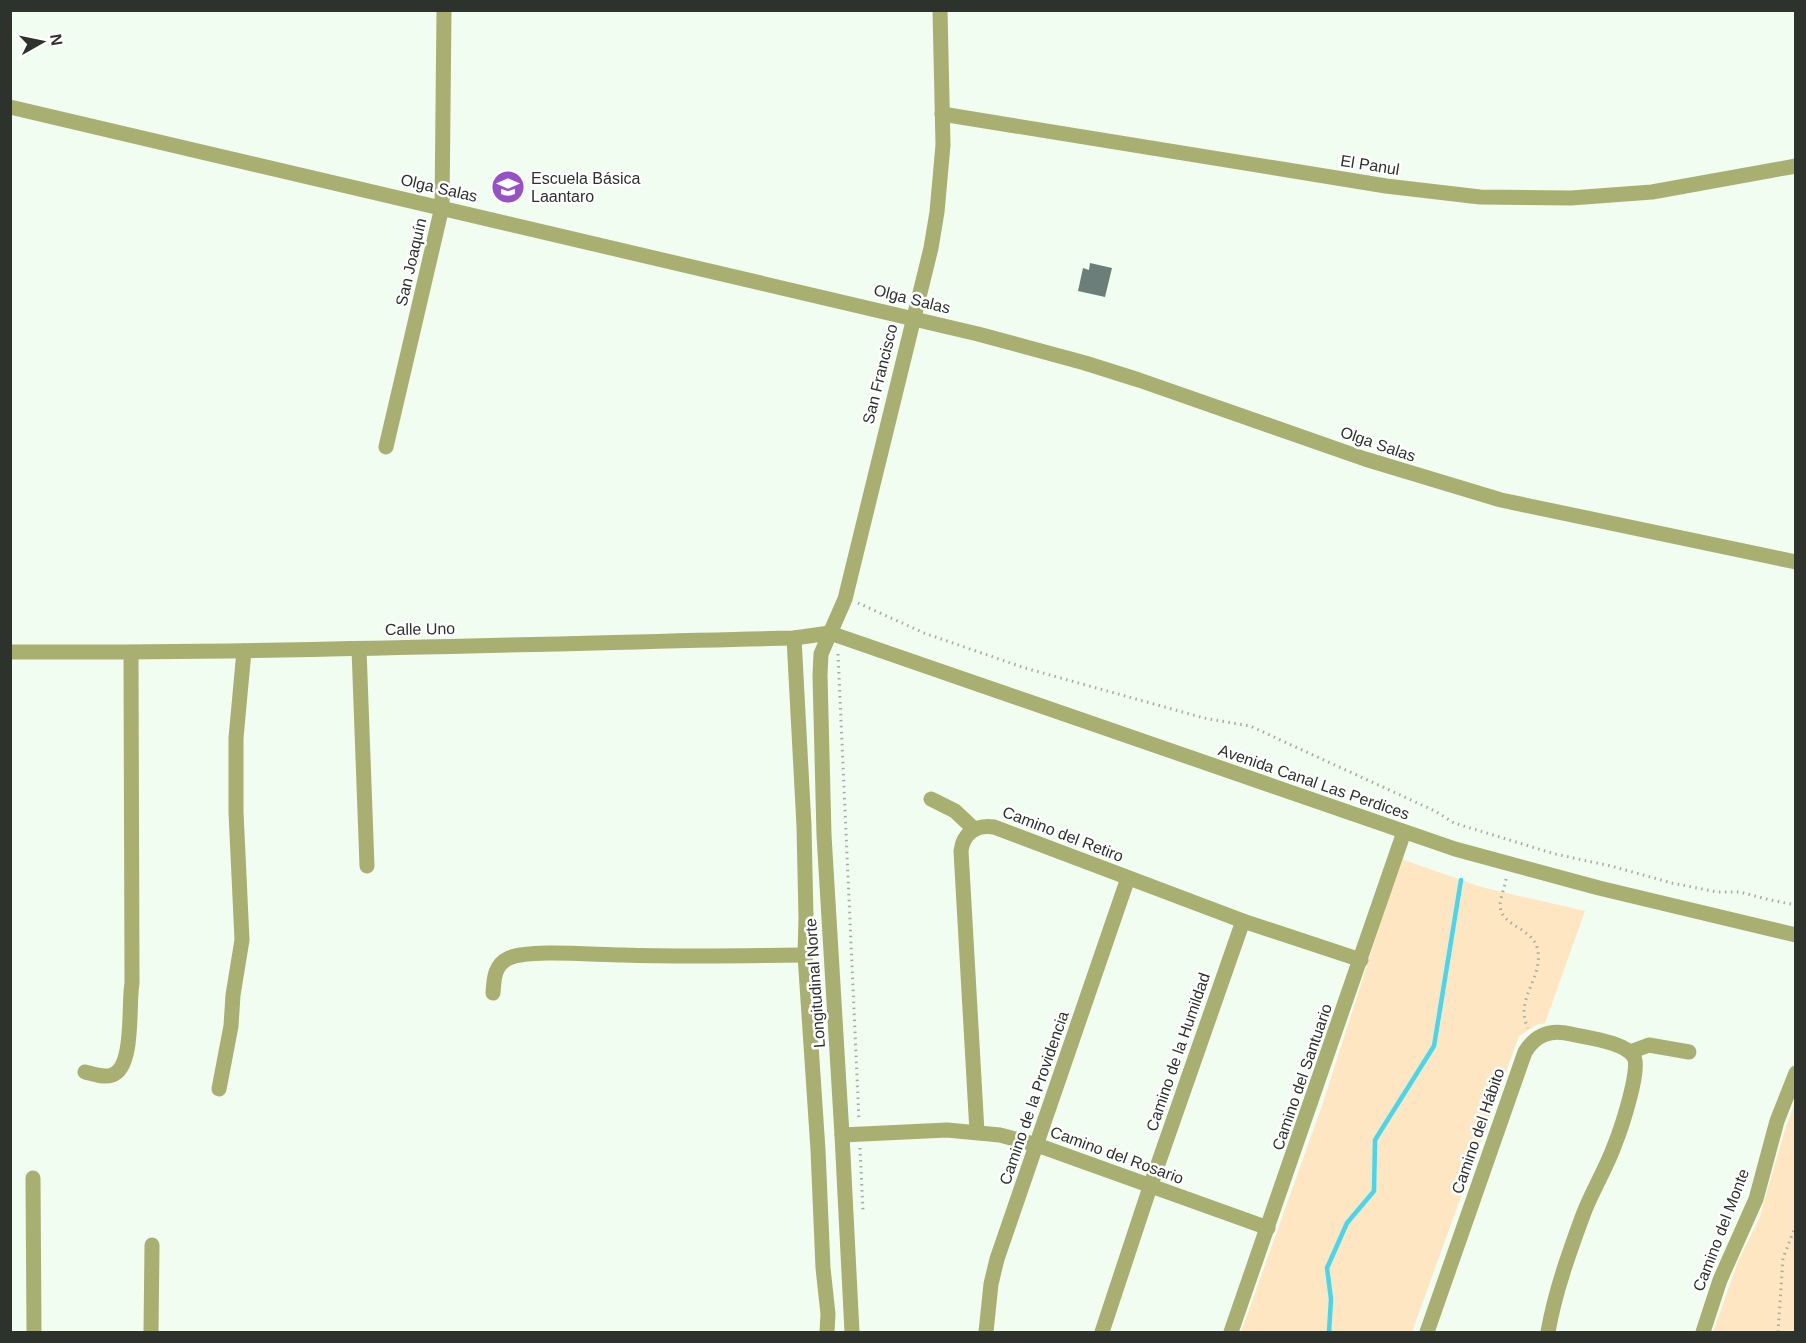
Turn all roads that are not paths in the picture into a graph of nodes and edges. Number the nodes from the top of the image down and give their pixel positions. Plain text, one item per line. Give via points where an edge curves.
1 (444, 10) edge
2 (940, 10) edge
3 (10, 107) edge
4 (942, 114) junction
5 (1796, 166) edge
6 (442, 207) junction
7 (913, 318) junction
8 (386, 447) dead end
9 (1796, 562) edge
10 (835, 635) junction
11 (794, 638) junction
12 (359, 649) junction
13 (244, 651) junction
14 (10, 652) edge
15 (131, 653) junction
16 (931, 800) dead end
17 (974, 829) junction
18 (1404, 832) junction
19 (367, 866) dead end
20 (1128, 878) junction
21 (1243, 921) junction
22 (1796, 935) edge
23 (805, 955) junction
24 (1361, 960) junction
25 (493, 993) dead end
26 (1630, 1052) junction
27 (1689, 1052) dead end
28 (85, 1072) dead end
29 (1796, 1073) edge
30 (219, 1089) dead end
31 (977, 1132) junction
32 (842, 1135) junction
33 (1037, 1145) junction
34 (33, 1178) dead end
35 (1150, 1187) junction
36 (1268, 1228) junction
37 (152, 1245) dead end
38 (34, 1332) edge
39 (151, 1332) edge
40 (827, 1332) edge
41 (852, 1332) edge
42 (986, 1332) edge
43 (1102, 1332) edge
44 (1231, 1332) edge
45 (1427, 1332) edge
46 (1548, 1332) edge
47 (1703, 1332) edge

1 - 6 street, San Joaquín
2 - 4 street, San Francisco
3 - 6 street, Olga Salas
4 - 5 street, El Panul via 1386,186 1480,196 1571,198 1642,193
4 - 7 street, San Francisco via 937,212
6 - 7 street, Olga Salas
6 - 8 street, San Joaquín
7 - 9 street, Olga Salas via 1085,363 1479,494
7 - 10 street, San Francisco
10 - 11 street, Calle Uno
10 - 18 street, Avenida Canal Las Perdices
10 - 32 street, Longitudinal Norte via 822,654 820,675 824,835
11 - 12 street, Calle Uno
11 - 23 street, Longitudinal Norte via 804,826
12 - 13 street, Calle Uno
12 - 19 street
13 - 15 street, Calle Uno
13 - 30 street via 236,738 242,940
14 - 15 street, Calle Uno
15 - 28 street via 132,983 127,1050 122,1068 113,1075
16 - 17 street via 955,811
17 - 20 street, Camino del Retiro via 994,827
17 - 31 street via 965,838 961,851
18 - 22 street, Avenida Canal Las Perdices via 1509,865
18 - 24 street, Camino del Santuario
20 - 21 street, Camino del Retiro
20 - 33 street, Camino de la Providencia
21 - 24 street, Camino del Retiro
21 - 35 street, Camino de la Humildad
23 - 25 street via 520,956 498,965
23 - 40 street, Longitudinal Norte
24 - 36 street, Camino del Santuario
26 - 27 street via 1649,1045
26 - 45 street, Camino del Hábito via 1623,1046 1563,1032 1535,1039 1525,1052
26 - 46 street via 1636,1072 1615,1145 1583,1216 1562,1275
29 - 47 street, Camino del Monte via 1777,1121 1756,1199 1720,1280
31 - 32 street, Camino del Rosario
31 - 33 street, Camino del Rosario
32 - 41 street, Longitudinal Norte
33 - 35 street, Camino del Rosario
33 - 42 street, Camino de la Providencia via 997,1259
34 - 38 street
35 - 36 street, Camino del Rosario
35 - 43 street, Camino de la Humildad
36 - 44 street, Camino del Santuario
37 - 39 street

